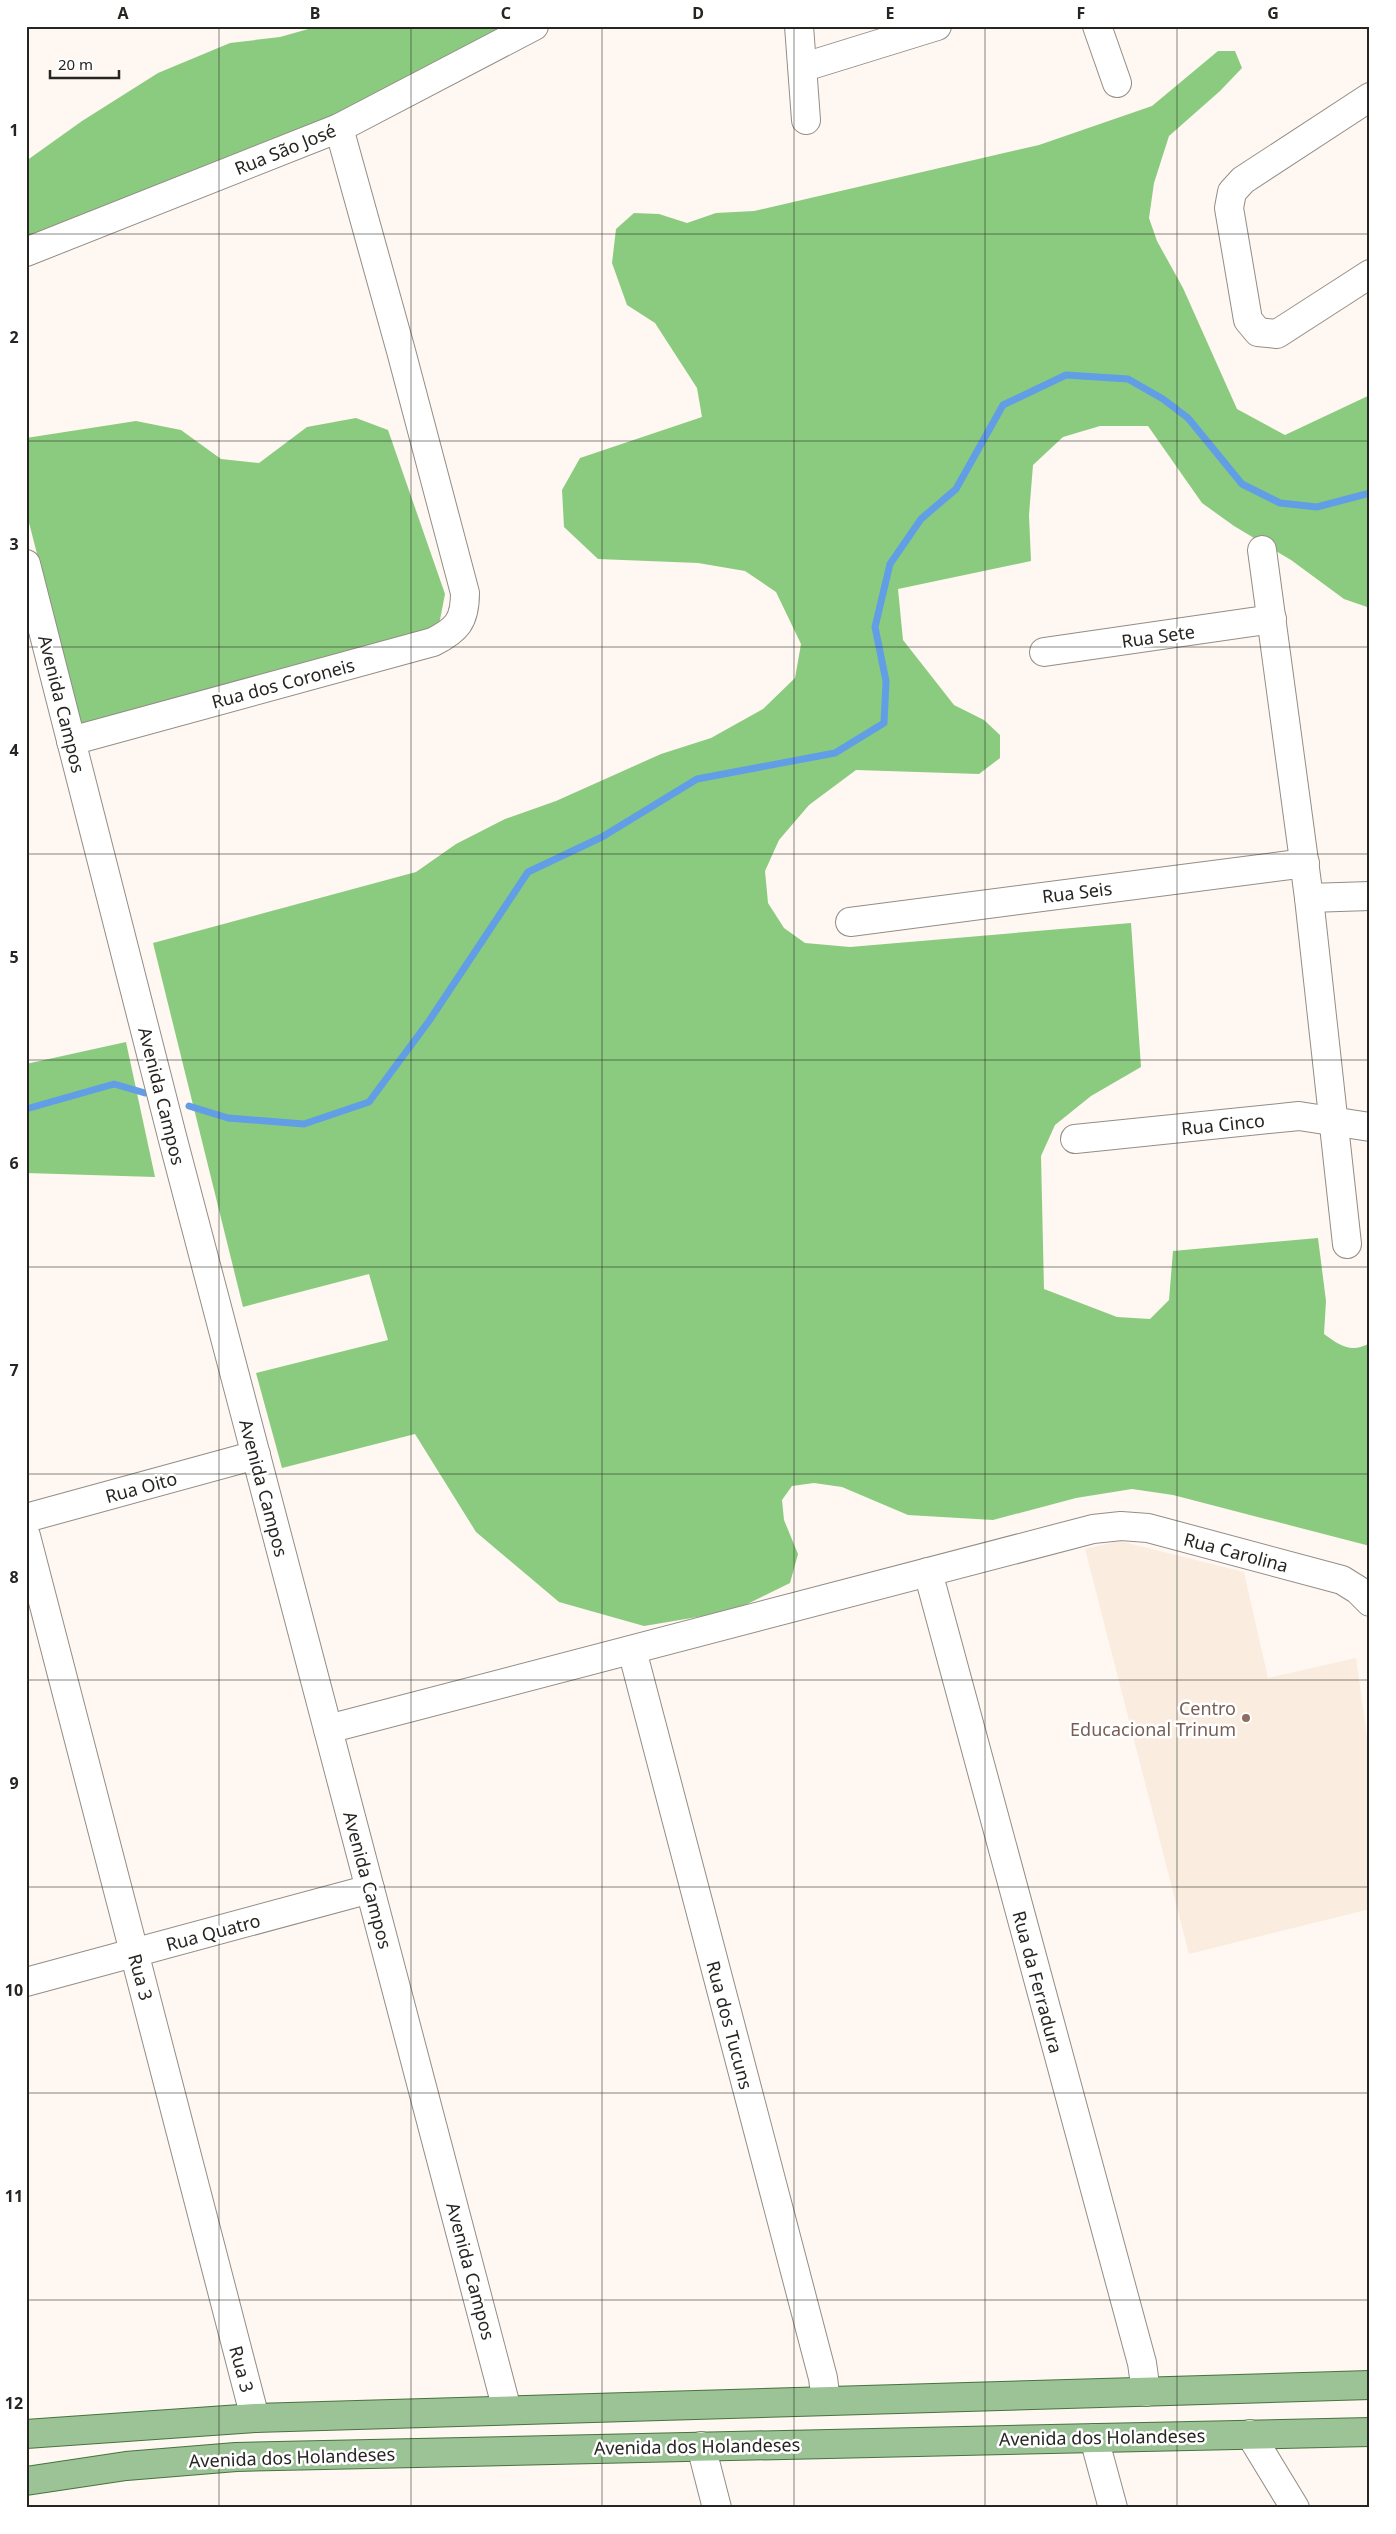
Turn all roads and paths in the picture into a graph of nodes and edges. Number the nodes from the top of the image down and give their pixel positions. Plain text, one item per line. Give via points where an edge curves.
1 (534, 26) edge
2 (799, 26) edge
3 (937, 26) edge
4 (1097, 26) edge
5 (802, 65) junction
6 (1118, 83) dead end
7 (1370, 97) edge
8 (806, 120) dead end
9 (338, 128) junction
10 (26, 252) edge
11 (1370, 274) edge
12 (1262, 550) dead end
13 (26, 564) edge
14 (1272, 619) junction
15 (1044, 652) dead end
16 (38, 653) edge
17 (72, 741) junction
18 (1305, 863) junction
19 (1370, 896) edge
20 (1309, 898) junction
21 (850, 922) dead end
22 (1336, 1123) junction
23 (1370, 1127) edge
24 (1075, 1139) dead end
25 (1347, 1244) dead end
26 (256, 1455) junction
27 (26, 1518) edge
28 (26, 1536) edge
29 (928, 1572) junction
30 (1370, 1602) edge
31 (632, 1650) junction
32 (328, 1729) junction
33 (370, 1889) junction
34 (134, 1953) junction
35 (26, 1982) edge
36 (1370, 2385) edge
37 (1146, 2392) junction
38 (826, 2401) junction
39 (507, 2410) junction
40 (255, 2418) junction
41 (1370, 2432) edge
42 (26, 2434) edge
43 (1250, 2434) junction
44 (1094, 2438) junction
45 (701, 2446) junction
46 (26, 2481) edge
47 (717, 2508) edge
48 (1113, 2508) edge
49 (1296, 2508) edge

1 - 9 street, Rua São José
2 - 5 street
3 - 5 street
4 - 6 street
5 - 8 street
7 - 11 street via 1243,180 1232,192 1230,208 1248,320 1258,332 1277,334
9 - 10 street, Rua São José
9 - 17 street, Rua dos Coroneis via 465,593 465,608 460,622 451,633 433,642
12 - 14 street
13 - 16 street, Avenida Campos
14 - 15 street, Rua Sete
14 - 18 street
16 - 17 street, Avenida Campos
17 - 26 street, Avenida Campos
18 - 20 street
18 - 21 street, Rua Seis
19 - 20 street
20 - 22 street
22 - 23 street, Rua Cinco
22 - 24 street, Rua Cinco via 1300,1116
22 - 25 street
26 - 27 street, Rua Oito
26 - 32 street, Avenida Campos
28 - 34 street, Rua 3
29 - 30 street, Rua Carolina via 1093,1529 1121,1526 1157,1530 1342,1580
29 - 31 street, Rua Carolina
29 - 37 street, Rua da Ferradura via 1139,2353
31 - 32 street, Rua Carolina
31 - 38 street, Rua dos Tucuns via 823,2378
32 - 33 street, Avenida Campos
33 - 34 street, Rua Quatro
33 - 39 street, Avenida Campos
34 - 35 street, Rua Quatro
34 - 40 street, Rua 3
36 - 37 main road
37 - 38 main road
38 - 39 main road
39 - 40 main road
40 - 42 main road
41 - 43 main road, Avenida dos Holandeses
43 - 44 main road, Avenida dos Holandeses
43 - 49 street
44 - 45 main road, Avenida dos Holandeses
44 - 48 street
45 - 46 main road, Avenida dos Holandeses via 236,2457 126,2466
45 - 47 street

